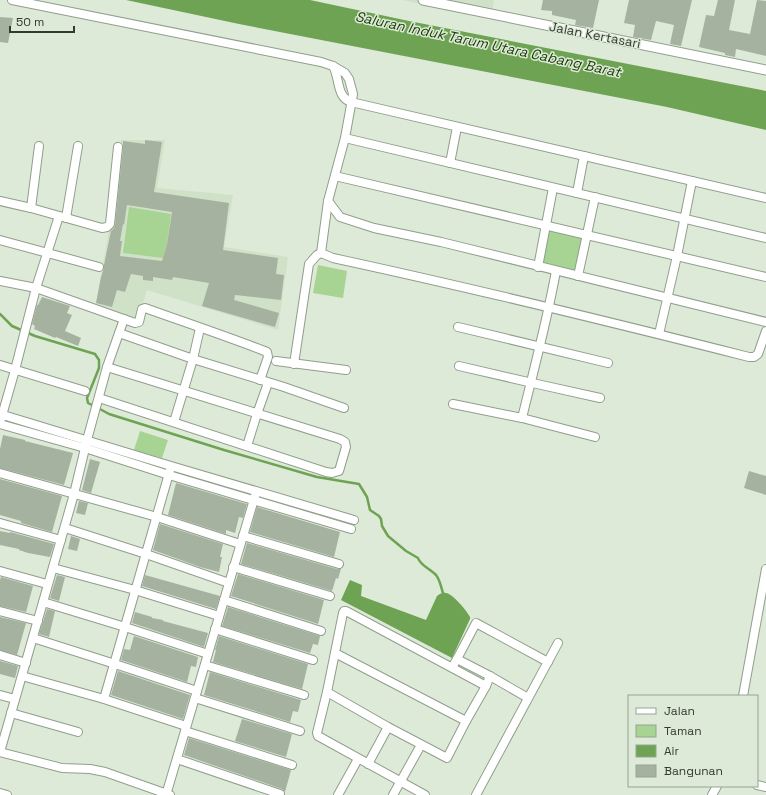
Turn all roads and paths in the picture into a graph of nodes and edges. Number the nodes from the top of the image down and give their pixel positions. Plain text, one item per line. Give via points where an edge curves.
1 (12, 0) edge
2 (423, 0) edge
3 (333, 66) junction
4 (766, 70) edge
5 (351, 102) junction
6 (457, 127) junction
7 (345, 138) junction
8 (39, 146) dead end
9 (78, 146) dead end
10 (118, 147) dead end
11 (584, 156) junction
12 (450, 163) junction
13 (335, 176) junction
14 (692, 181) junction
15 (553, 188) junction
16 (577, 193) junction
17 (595, 197) junction
18 (766, 198) edge
19 (0, 201) edge
20 (328, 201) junction
21 (31, 208) junction
22 (62, 217) junction
23 (685, 219) junction
24 (546, 225) junction
25 (587, 235) junction
26 (766, 238) edge
27 (0, 240) edge
28 (48, 253) junction
29 (321, 253) junction
30 (677, 256) junction
31 (538, 266) junction
32 (99, 267) dead end
33 (556, 271) junction
34 (578, 276) junction
35 (766, 277) edge
36 (0, 281) edge
37 (36, 288) junction
38 (667, 298) junction
39 (549, 307) junction
40 (124, 319) junction
41 (766, 322) edge
42 (458, 327) dead end
43 (200, 328) junction
44 (766, 332) edge
45 (119, 333) junction
46 (659, 334) junction
47 (540, 347) junction
48 (193, 359) junction
49 (276, 361) dead end
50 (294, 364) junction
51 (608, 364) dead end
52 (0, 365) edge
53 (459, 366) dead end
54 (107, 367) junction
55 (15, 370) junction
56 (346, 370) dead end
57 (260, 380) junction
58 (268, 383) junction
59 (531, 383) junction
60 (85, 391) dead end
61 (184, 391) junction
62 (600, 398) dead end
63 (98, 400) junction
64 (453, 404) dead end
65 (344, 408) dead end
66 (1, 414) edge
67 (257, 414) junction
68 (522, 418) junction
69 (174, 422) junction
70 (0, 423) edge
71 (595, 437) dead end
72 (86, 444) junction
73 (247, 446) junction
74 (170, 471) junction
75 (0, 473) edge
76 (256, 491) junction
77 (74, 494) junction
78 (253, 500) junction
79 (156, 517) junction
80 (354, 520) dead end
81 (0, 523) edge
82 (64, 528) junction
83 (351, 529) dead end
84 (243, 536) junction
85 (61, 540) junction
86 (240, 544) junction
87 (146, 554) junction
88 (339, 564) dead end
89 (233, 567) junction
90 (53, 568) junction
91 (766, 569) edge
92 (0, 571) edge
93 (229, 583) junction
94 (48, 584) junction
95 (136, 590) junction
96 (330, 596) dead end
97 (224, 600) junction
98 (43, 602) junction
99 (0, 611) edge
100 (219, 616) junction
101 (38, 621) junction
102 (125, 627) junction
103 (215, 629) junction
104 (321, 631) dead end
105 (33, 638) junction
106 (558, 643) dead end
107 (335, 653) junction
108 (208, 654) junction
109 (0, 655) edge
110 (457, 659) junction
111 (313, 660) dead end
112 (548, 662) junction
113 (26, 663) junction
114 (115, 664) junction
115 (205, 665) junction
116 (452, 668) junction
117 (22, 676) junction
118 (490, 676) junction
119 (486, 686) junction
120 (327, 692) junction
121 (196, 694) junction
122 (0, 695) edge
123 (304, 695) dead end
124 (743, 695) edge
125 (528, 698) junction
126 (15, 699) junction
127 (104, 700) junction
128 (11, 713) junction
129 (466, 721) junction
130 (388, 727) junction
131 (186, 728) junction
132 (300, 731) dead end
133 (78, 732) dead end
134 (421, 745) junction
135 (0, 752) edge
136 (177, 759) junction
137 (358, 759) junction
138 (368, 764) junction
139 (292, 765) dead end
140 (401, 782) junction
141 (0, 793) edge
142 (280, 794) dead end
143 (7, 795) edge
144 (167, 795) edge
145 (338, 795) edge
146 (393, 795) edge
147 (425, 795) edge
148 (476, 795) edge

1 - 3 street
2 - 4 street, Jalan Kertasari
3 - 5 street via 341,94 346,101
3 - 5 street via 345,73 349,79 353,94
5 - 6 street
5 - 7 street
6 - 11 street
6 - 12 street
7 - 12 street
7 - 13 street
8 - 21 street
9 - 22 street
10 - 22 street via 110,224 102,228
11 - 14 street
11 - 16 street
12 - 15 street
13 - 20 street
13 - 24 street
14 - 18 street
14 - 23 street
15 - 16 street
15 - 24 street
16 - 17 street
17 - 23 street
17 - 25 street
19 - 21 street
20 - 29 street
20 - 31 street via 340,217 374,228
21 - 22 street
22 - 28 street
23 - 26 street
23 - 30 street
24 - 25 street
24 - 31 street
25 - 30 street
25 - 34 street
27 - 28 street
28 - 32 street
28 - 37 street
29 - 39 street via 333,258
29 - 50 street via 309,264
30 - 35 street
30 - 38 street
31 - 33 street
33 - 34 street
33 - 39 street
34 - 38 street
36 - 37 street
37 - 40 street
37 - 55 street
38 - 41 street
38 - 46 street
39 - 46 street
39 - 47 street
40 - 43 street via 139,322 142,309 145,308
40 - 45 street
42 - 47 street
43 - 48 street
43 - 57 street via 266,352 268,357
44 - 46 street via 758,354 754,357
45 - 48 street
45 - 54 street
47 - 51 street
47 - 59 street
48 - 57 street
48 - 61 street
49 - 50 street
50 - 56 street
52 - 55 street
53 - 59 street
54 - 61 street
54 - 63 street
55 - 60 street
55 - 66 street
57 - 58 street
58 - 65 street
58 - 67 street
59 - 62 street
59 - 68 street
61 - 67 street
61 - 69 street
63 - 69 street
63 - 72 street
64 - 68 street
66 - 70 street
66 - 72 street
67 - 73 street
67 - 73 street via 345,442 339,471 326,472
68 - 71 street
69 - 73 street
70 - 72 street
72 - 74 street
72 - 77 street
74 - 76 street
74 - 78 street
74 - 79 street
75 - 77 street
76 - 78 street
76 - 80 street
77 - 79 street
77 - 82 street
78 - 83 street
78 - 84 street
79 - 86 street
79 - 87 street
81 - 85 street
82 - 85 street
82 - 87 street
84 - 86 street
84 - 88 street
85 - 90 street
86 - 89 street
87 - 93 street
87 - 95 street
89 - 93 street
89 - 96 street
90 - 94 street
90 - 95 street
91 - 124 street
92 - 94 street
93 - 97 street
94 - 98 street
95 - 100 street
95 - 102 street
97 - 100 street
97 - 104 street
98 - 101 street
98 - 102 street
99 - 101 street
100 - 103 street
101 - 105 street
102 - 108 street
102 - 114 street
103 - 108 street
103 - 111 street
105 - 113 street
105 - 114 street
106 - 112 street
107 - 116 street via 343,613 346,611
107 - 120 street
107 - 129 street
108 - 115 street
109 - 113 street
110 - 112 street via 476,623
110 - 116 street
110 - 118 street
112 - 125 street
113 - 117 street
114 - 121 street
114 - 127 street
115 - 121 street
115 - 123 street
116 - 119 street
117 - 126 street
117 - 127 street
118 - 119 street
118 - 125 street
119 - 129 street
120 - 130 street
120 - 137 street via 318,736
121 - 131 street
121 - 132 street
122 - 126 street
125 - 148 street
126 - 128 street
127 - 131 street
128 - 133 street
128 - 135 street
129 - 134 street via 447,758
130 - 134 street
130 - 138 street
131 - 136 street
131 - 139 street
134 - 140 street
135 - 144 street via 62,768 105,772
136 - 142 street
136 - 144 street
137 - 138 street
137 - 145 street
138 - 140 street
140 - 146 street
140 - 147 street
141 - 143 street

